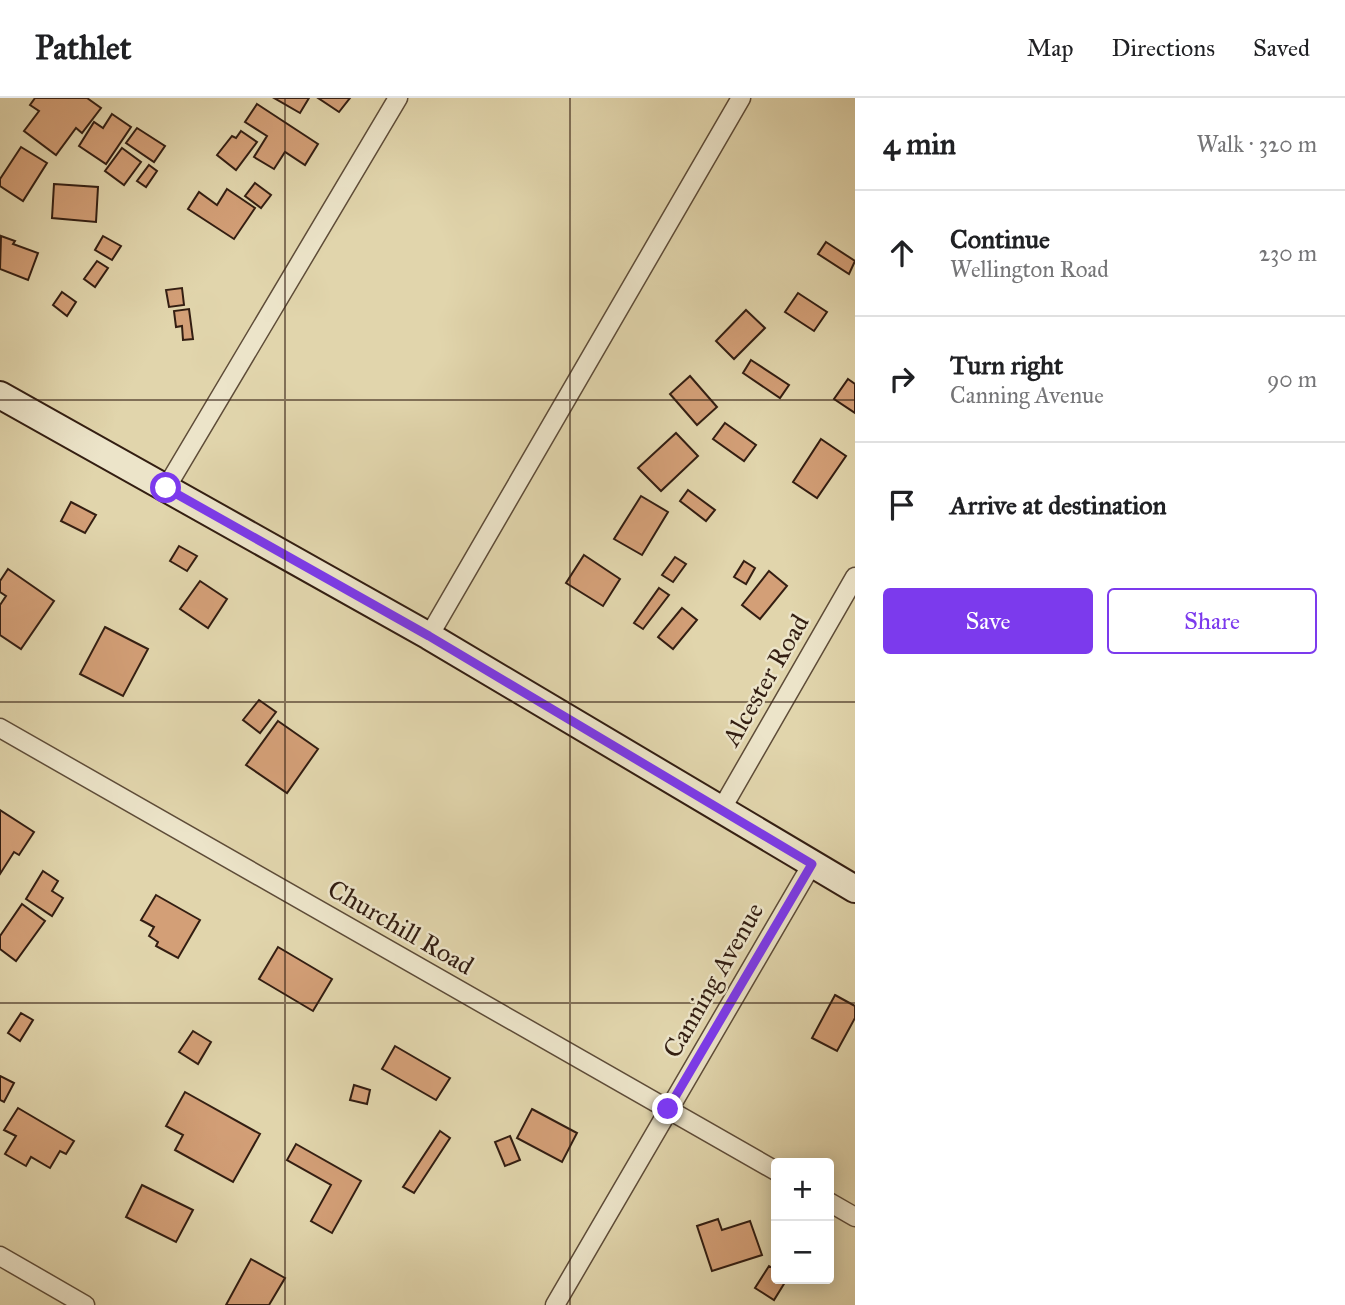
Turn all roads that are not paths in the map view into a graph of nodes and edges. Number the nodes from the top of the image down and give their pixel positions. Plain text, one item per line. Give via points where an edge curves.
1 (398, 98) edge
2 (736, 100) edge
3 (0, 395) edge
4 (166, 488) junction
5 (855, 577) edge
6 (429, 636) junction
7 (0, 728) edge
8 (721, 810) junction
9 (812, 864) junction
10 (855, 889) edge
11 (668, 1109) junction
12 (771, 1168) edge
13 (834, 1205) edge
14 (855, 1217) edge
15 (0, 1256) edge
16 (85, 1305) edge
17 (555, 1305) edge

1 - 4 street
2 - 6 street
3 - 4 main road
4 - 6 main road
5 - 8 street, Alcester Road
6 - 8 main road
7 - 11 street, Churchill Road
8 - 9 main road
9 - 10 main road
9 - 11 street, Canning Avenue
11 - 12 street, Churchill Road
11 - 17 street, Canning Avenue
13 - 14 street
15 - 16 street

